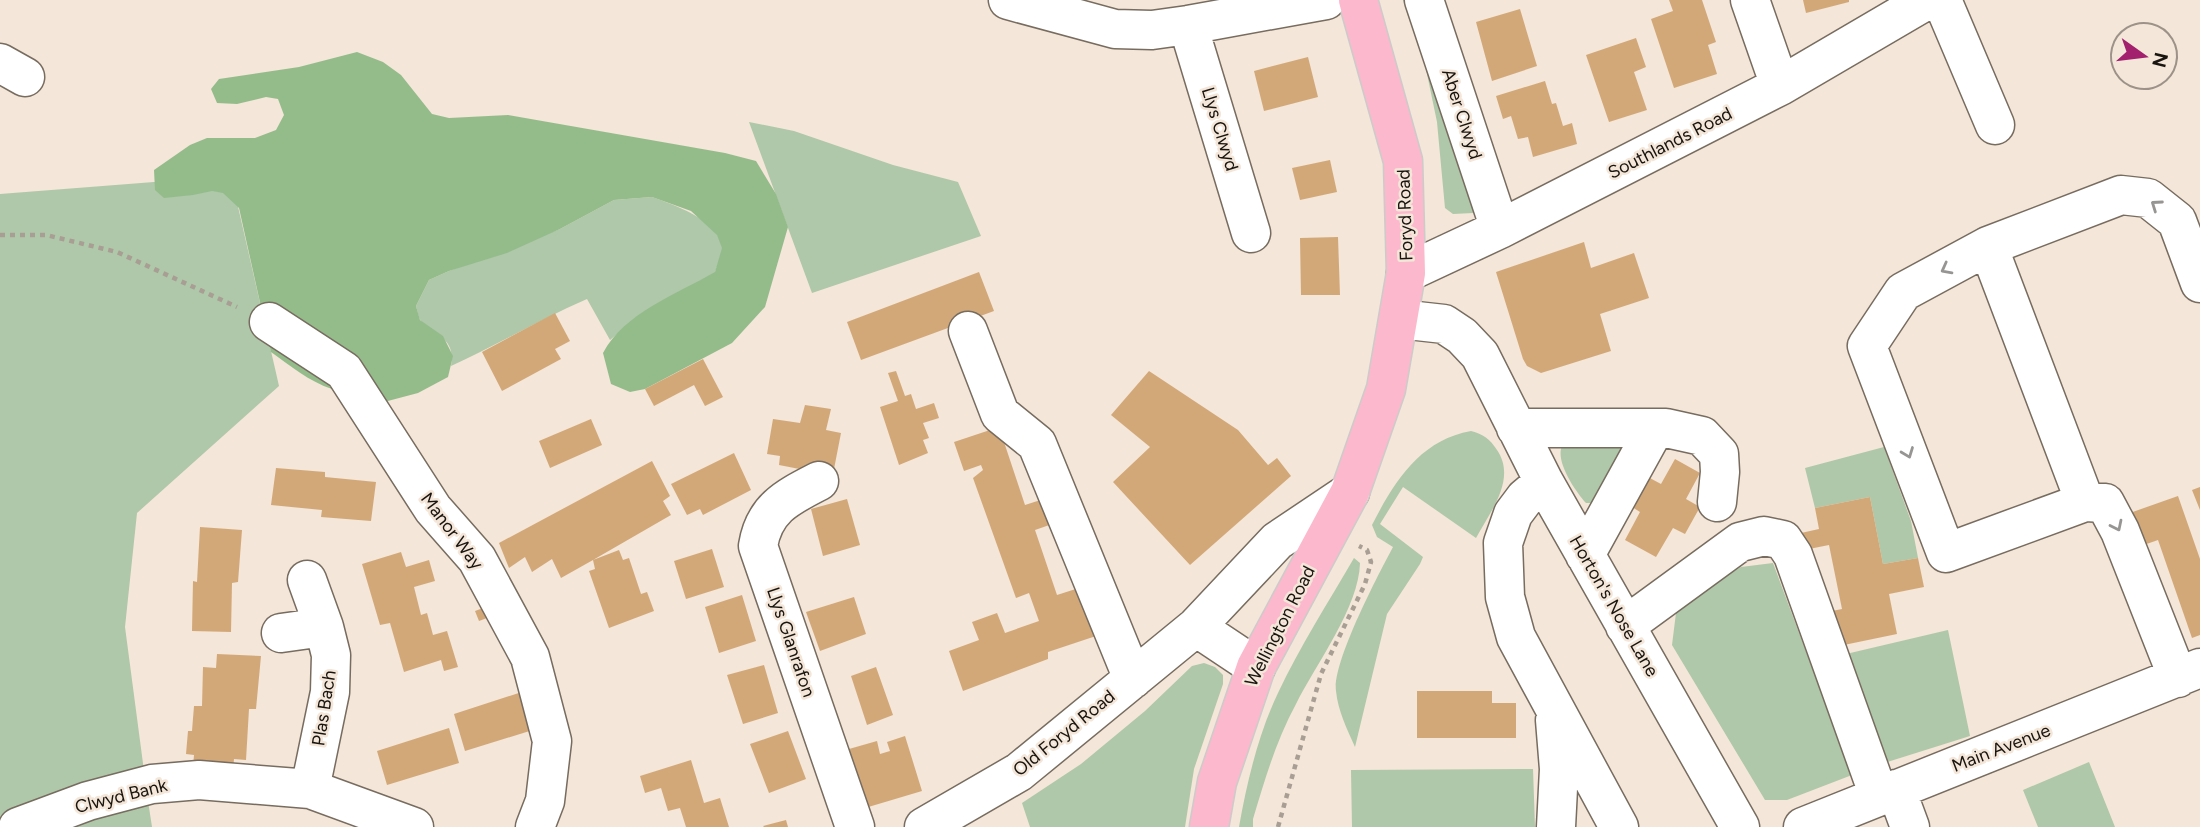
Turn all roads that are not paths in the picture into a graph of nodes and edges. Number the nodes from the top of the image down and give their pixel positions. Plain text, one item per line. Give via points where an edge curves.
1 (1008, 0) edge
2 (1326, 0) edge
3 (1358, 0) edge
4 (1424, 0) edge
5 (1750, 0) edge
6 (1927, 0) edge
7 (1942, 0) edge
8 (1188, 25) junction
9 (1780, 86) junction
10 (1995, 125) dead end
11 (1500, 229) junction
12 (1251, 233) dead end
13 (1988, 246) junction
14 (1406, 273) junction
15 (2200, 283) edge
16 (1399, 319) junction
17 (270, 322) road end
18 (968, 331) dead end
19 (1516, 428) junction
20 (1655, 428) junction
21 (1372, 433) joint
22 (820, 481) dead end
23 (1544, 482) junction
24 (1350, 492) junction
25 (1717, 502) dead end
26 (2085, 502) junction
27 (1585, 555) junction
28 (307, 580) dead end
29 (324, 626) junction
30 (1625, 626) junction
31 (1196, 627) junction
32 (281, 633) dead end
33 (1256, 667) junction
34 (2189, 673) edge
35 (1133, 679) junction
36 (1555, 708) junction
37 (310, 789) junction
38 (1887, 792) junction
39 (18, 827) edge
40 (414, 827) edge
41 (535, 827) edge
42 (855, 827) edge
43 (924, 827) edge
44 (1209, 827) edge
45 (1556, 827) edge
46 (1619, 827) edge
47 (1740, 827) edge
48 (1803, 827) edge
49 (1910, 827) edge

1 - 8 street via 1115,29
2 - 8 street
3 - 14 main road, Foryd Road via 1403,161
4 - 11 street, Aber Clwyd
5 - 9 street
6 - 9 street, Southlands Road
7 - 10 street
8 - 12 street, Llys Clwyd
9 - 11 street, Southlands Road
11 - 14 street, Southlands Road
15 -> 13 street via 2177,221 2148,198 2121,195
13 - 26 street
13 -> 26 street via 1903,292 1867,346 1946,553
14 - 16 main road, Foryd Road
16 - 19 street, Horton's Nose Lane via 1444,324 1462,336 1480,355
16 - 21 main road, Foryd Road
17 - 41 street, Manor Way via 344,371 433,509 477,559 530,657 552,741 545,802
18 - 35 street via 1000,414 1037,444
19 - 20 street
19 - 23 street, Horton's Nose Lane
20 - 25 street via 1702,436 1719,454
20 - 27 street
21 - 24 main road, Wellington Road
22 - 42 street, Llys Glanrafon via 771,512 758,545
23 - 27 street, Horton's Nose Lane
23 - 36 street via 1513,514 1503,543 1505,597 1516,637
24 - 31 street, Old Foryd Road via 1277,541
24 - 33 main road, Wellington Road
26 -> 34 street via 2105,503
27 - 30 street, Horton's Nose Lane
28 - 29 street, Plas Bach
29 - 32 street
29 - 37 street, Plas Bach via 331,655 330,692
30 - 38 street via 1740,542 1764,536 1783,540 1793,555
30 - 47 street, Horton's Nose Lane
31 - 33 street
31 - 35 street, Old Foryd Road
33 - 44 main road, Wellington Road via 1217,782
34 - 38 street, Main Avenue
35 - 43 street, Old Foryd Road via 1018,772
36 - 45 street
36 - 46 street
37 - 39 street, Clwyd Bank via 199,780 152,784
37 - 40 street, Clwyd Bank
38 - 48 street, Main Avenue
38 - 49 street

